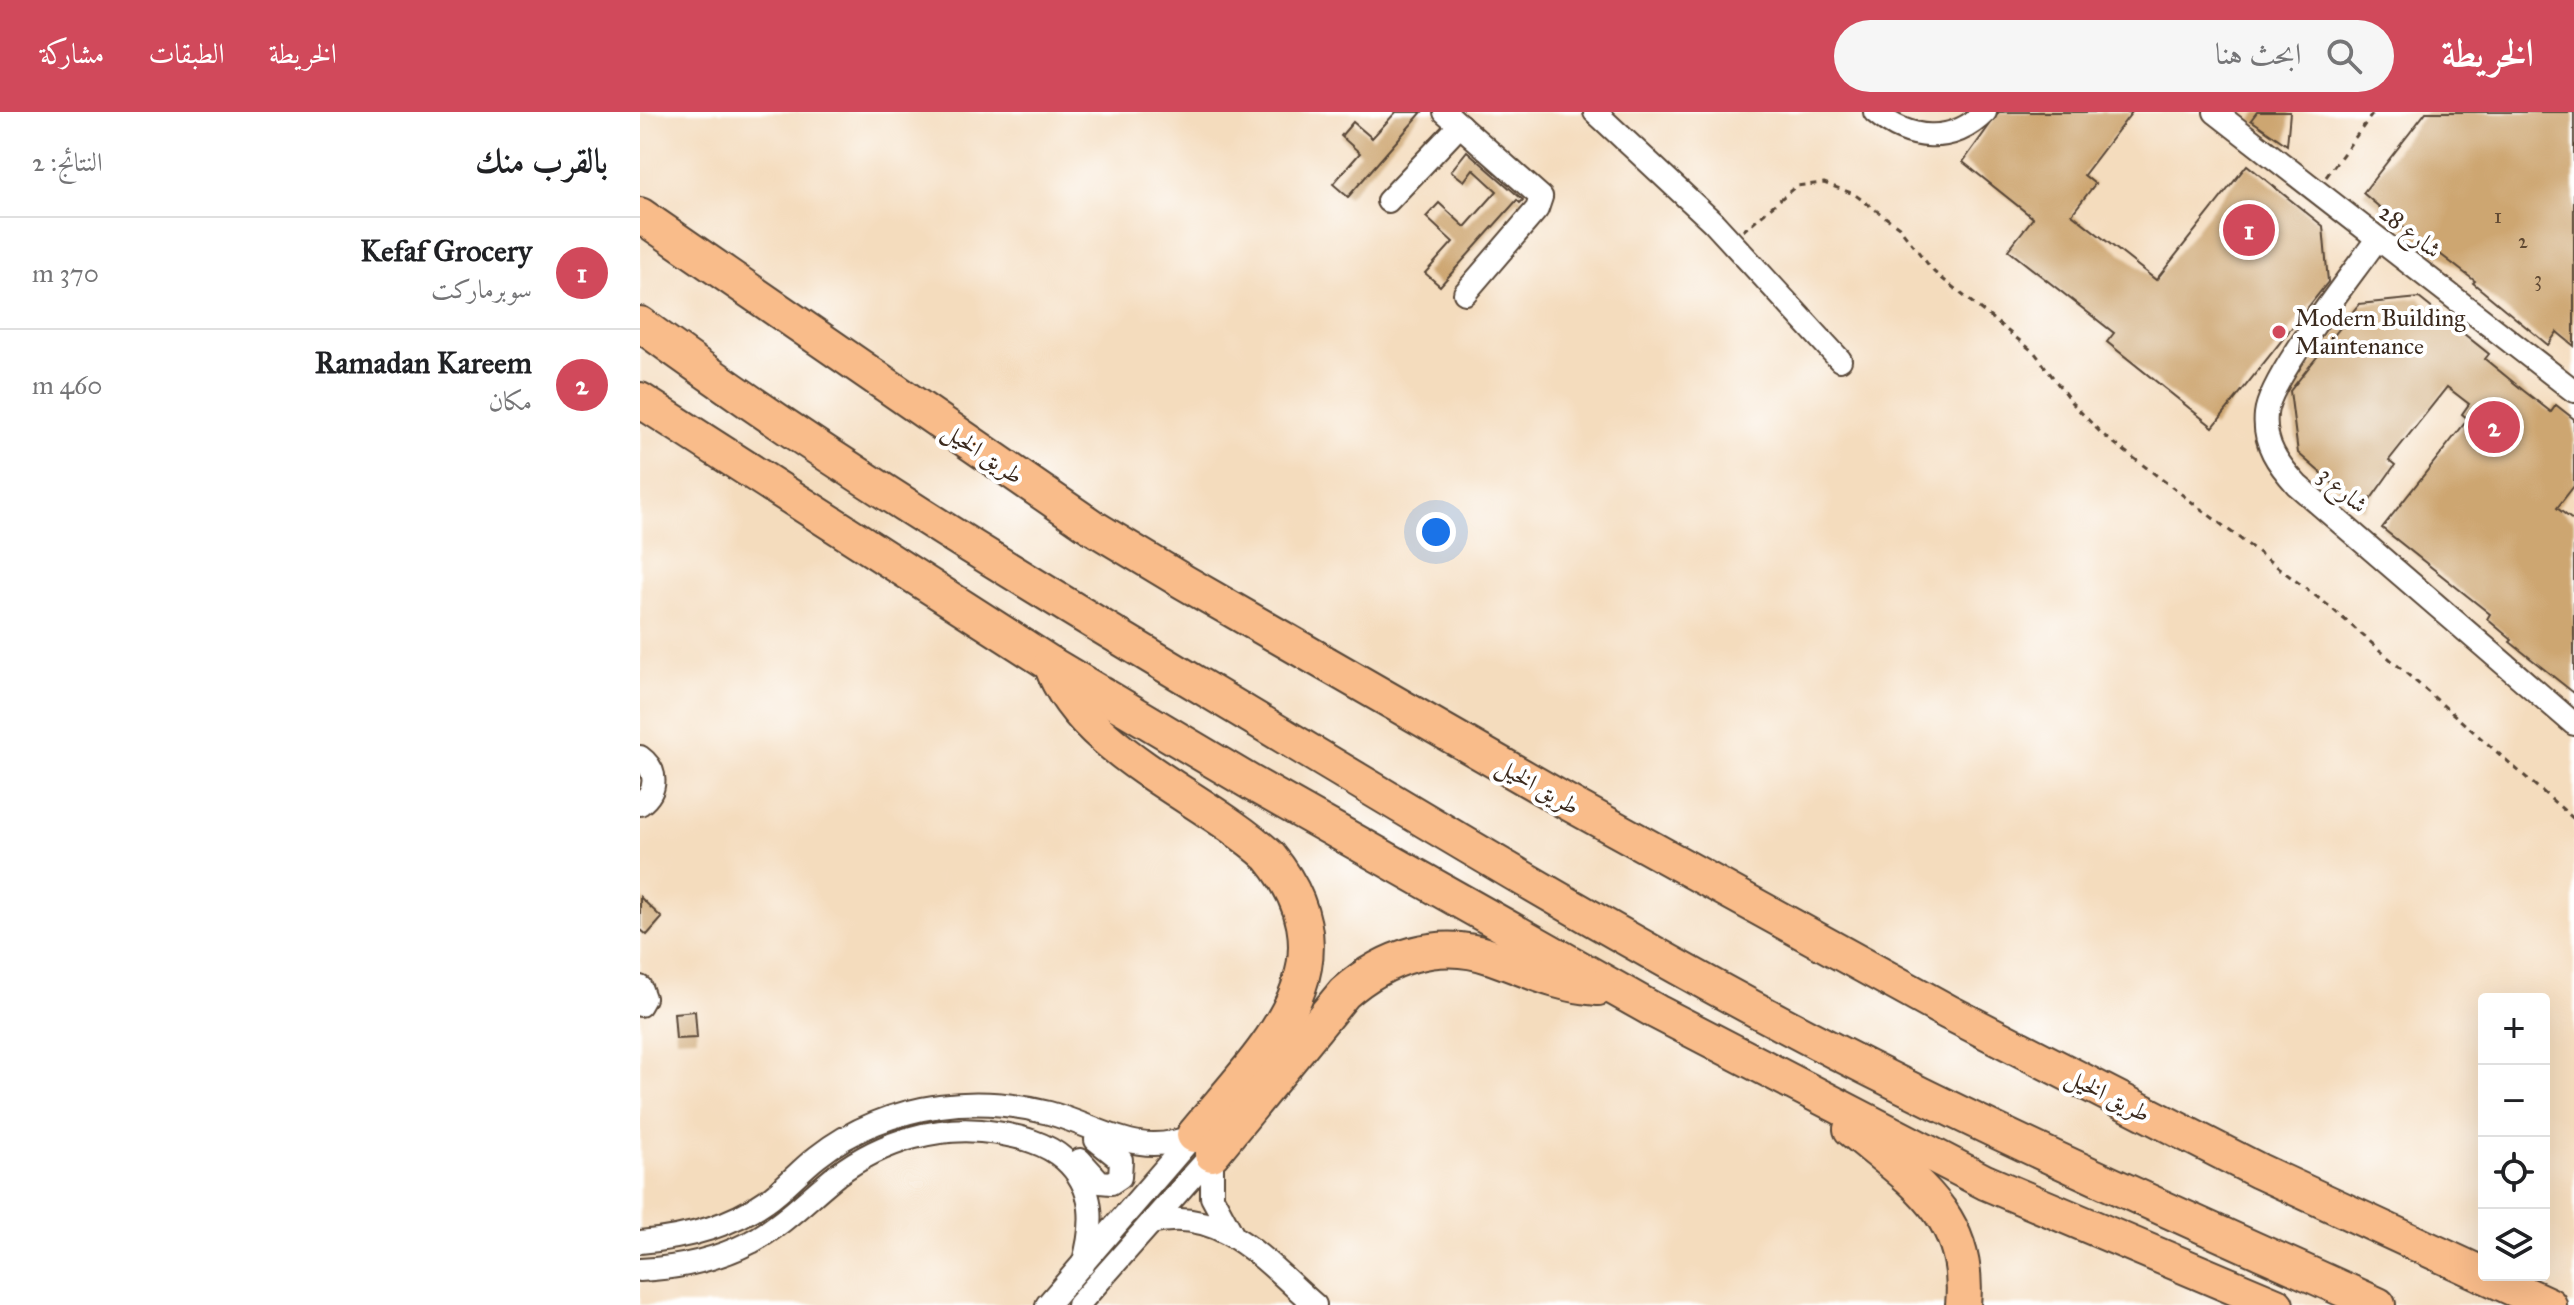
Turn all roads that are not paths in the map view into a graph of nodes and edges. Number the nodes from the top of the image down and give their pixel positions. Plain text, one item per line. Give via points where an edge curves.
1 (1595, 112) edge
2 (1875, 112) edge
3 (1985, 112) edge
4 (2215, 112) edge
5 (1452, 118) edge
6 (1388, 201) dead end
7 (640, 215) edge
8 (2377, 239) junction
9 (1465, 293) dead end
10 (640, 324) edge
11 (1840, 360) dead end
12 (2574, 391) edge
13 (640, 400) edge
14 (1051, 664) junction
15 (2574, 724) edge
16 (640, 757) edge
17 (640, 804) edge
18 (640, 987) edge
19 (1614, 988) junction
20 (640, 1005) edge
21 (1804, 1091) junction
22 (1068, 1119) junction
23 (1021, 1138) junction
24 (1203, 1144) junction
25 (1151, 1223) junction
26 (1233, 1235) junction
27 (640, 1242) edge
28 (1083, 1265) junction
29 (640, 1270) edge
30 (2478, 1272) edge
31 (2497, 1281) edge
32 (1047, 1305) edge
33 (1078, 1305) edge
34 (1315, 1305) edge
35 (1963, 1305) edge
36 (2276, 1305) edge
37 (2378, 1305) edge
38 (2549, 1305) edge

1 - 11 street via 1731,241
2 - 3 street via 1898,129 1932,136 1965,128
4 - 8 street, شارع 28
5 - 6 street
5 - 9 street via 1541,197 1537,209
7 - 30 highway, طريق الخيل via 1091,526 1552,794 2107,1095
8 - 12 street, شارع 28
8 - 15 street, شارع 3 via 2273,388 2266,412 2271,449 2297,485
10 - 37 highway via 824,455 966,545 1574,910 1987,1128
13 - 14 highway
14 - 19 highway
14 - 24 highway via 1068,701 1094,730 1269,856 1288,882 1300,912 1305,963 1291,1013
16 - 17 street via 651,767 654,781 651,794
18 - 20 street
19 - 21 highway
19 - 24 highway via 1555,982 1464,950 1398,958 1344,993
21 - 35 highway via 1930,1194 1960,1251
21 - 36 highway via 1985,1182
22 - 23 street via 1117,1156 1122,1171 1116,1181 1100,1182 1077,1156 1056,1143
22 - 24 street via 1145,1146
22 - 27 street via 984,1104 897,1115 827,1149 747,1213 706,1231
23 - 28 street via 1058,1154 1084,1185 1092,1224
23 - 29 street via 956,1130 897,1143 839,1174 790,1217 750,1242 696,1263
24 - 25 street
24 - 26 street via 1212,1197
24 - 28 street
25 - 26 street via 1193,1219
25 - 33 street
26 - 34 street
28 - 32 street
31 - 38 highway, طريق الخيل

